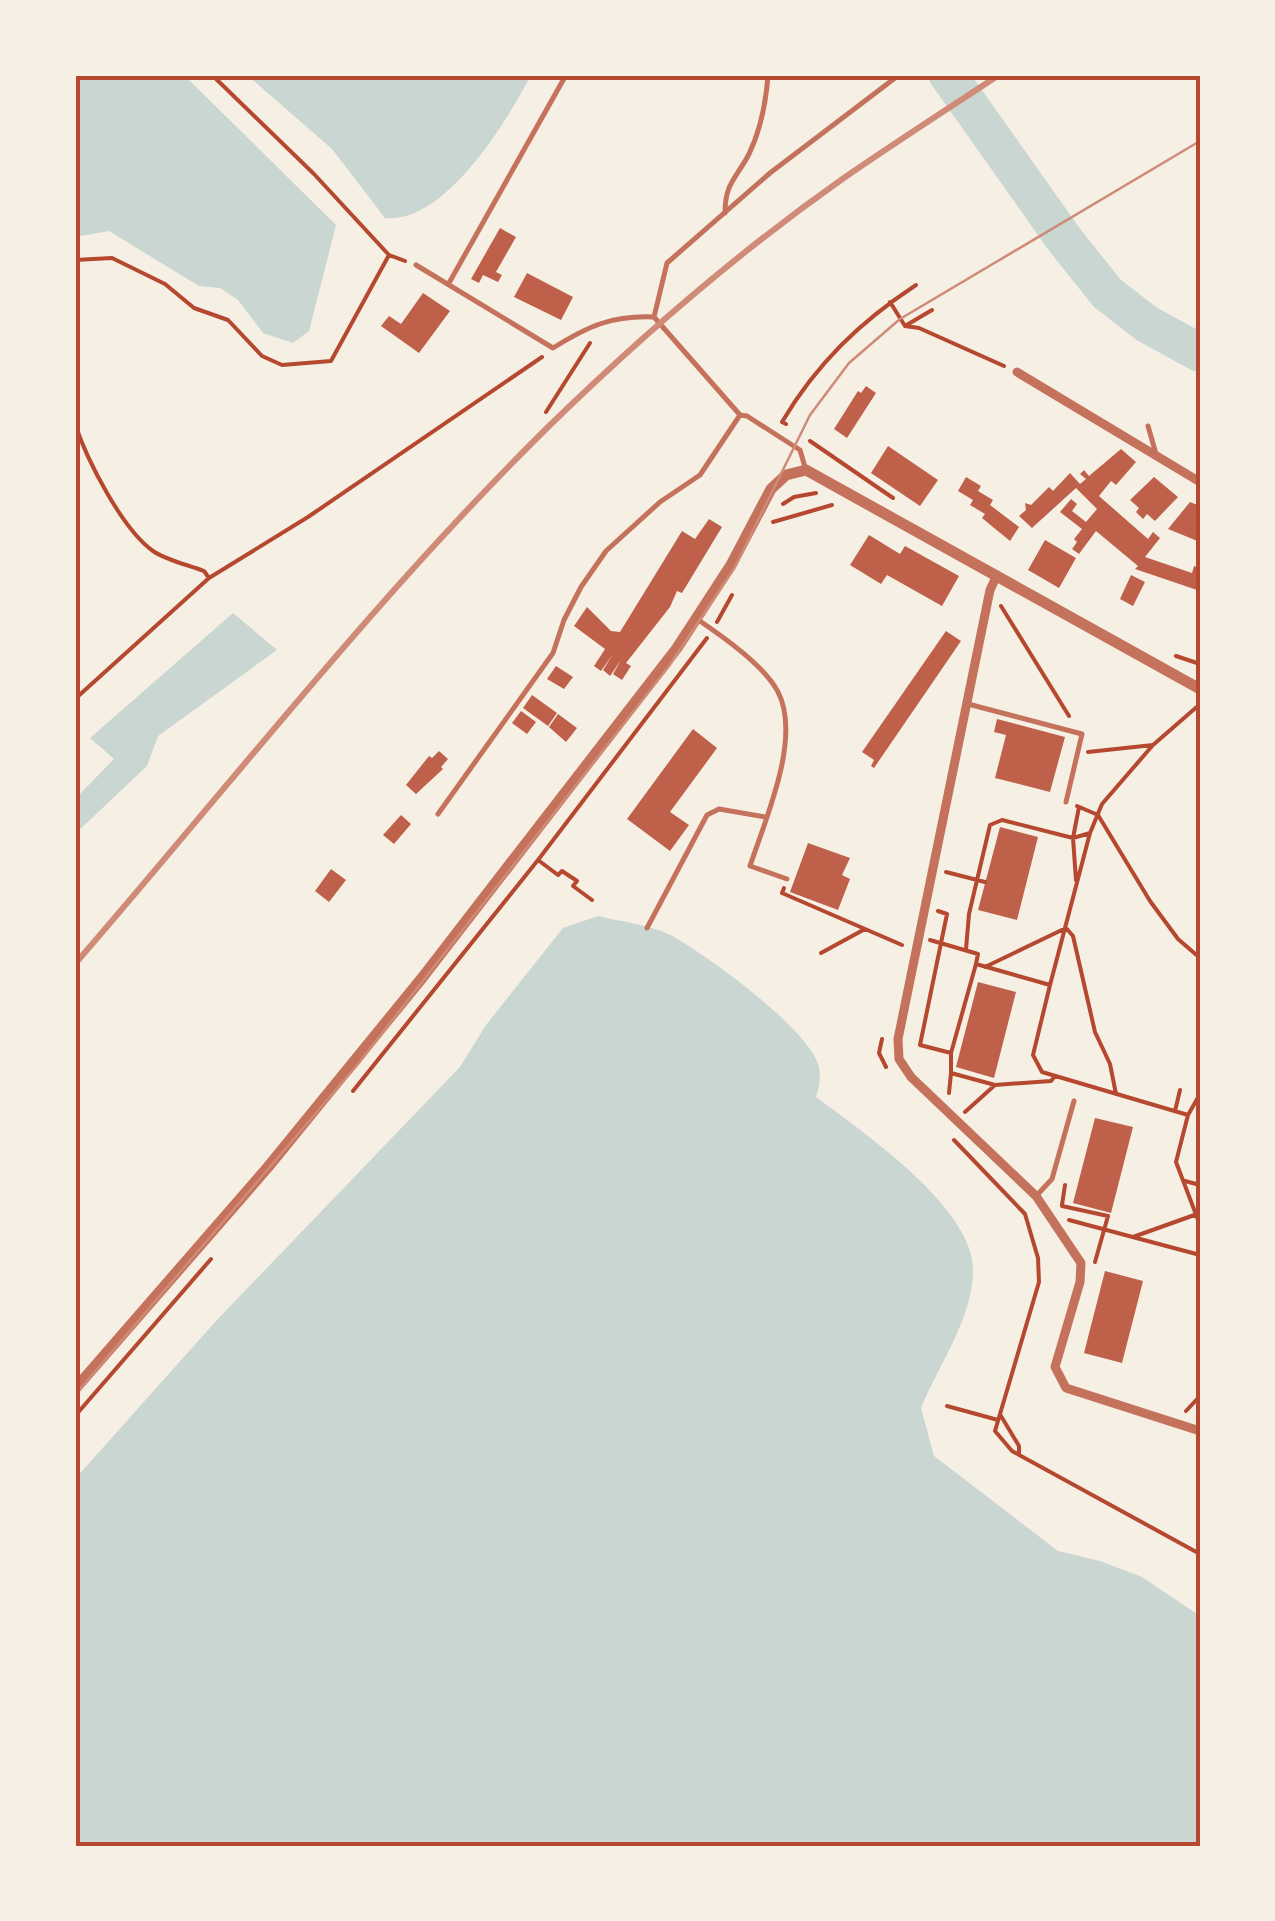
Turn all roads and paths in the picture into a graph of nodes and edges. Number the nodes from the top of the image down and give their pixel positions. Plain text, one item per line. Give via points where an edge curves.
1 (212, 75) edge
2 (566, 75) edge
3 (768, 75) edge
4 (899, 75) edge
5 (725, 213) junction
6 (389, 255) junction
7 (75, 260) edge
8 (416, 265) joint
9 (449, 283) junction
10 (916, 285) dead end
11 (890, 302) junction
12 (932, 310) dead end
13 (654, 317) junction
14 (596, 325) junction
15 (904, 326) junction
16 (553, 348) junction
17 (1017, 372) joint
18 (546, 412) dead end
19 (740, 415) junction
20 (75, 424) edge
21 (1148, 426) dead end
22 (792, 428) dead end
23 (799, 434) dead end
24 (1157, 457) junction
25 (806, 470) junction
26 (854, 474) dead end
27 (1200, 482) edge
28 (773, 522) joint
29 (997, 576) junction
30 (208, 578) junction
31 (1012, 602) dead end
32 (1001, 606) junction
33 (996, 612) dead end
34 (698, 619) junction
35 (1200, 689) edge
36 (75, 699) edge
37 (966, 703) junction
38 (1199, 705) edge
39 (1067, 730) junction
40 (1153, 744) junction
41 (1077, 753) junction
42 (1066, 802) joint
43 (1080, 807) junction
44 (438, 814) dead end
45 (1098, 815) junction
46 (766, 817) junction
47 (1090, 832) junction
48 (1073, 838) junction
49 (538, 860) dead end
50 (949, 860) dead end
51 (946, 872) junction
52 (787, 879) dead end
53 (977, 880) junction
54 (986, 882) dead end
55 (943, 885) dead end
56 (1076, 885) junction
57 (782, 893) dead end
58 (940, 898) dead end
59 (592, 900) dead end
60 (646, 928) dead end
61 (1066, 928) junction
62 (864, 929) junction
63 (919, 937) junction
64 (941, 944) junction
65 (902, 945) dead end
66 (966, 950) junction
67 (821, 953) dead end
68 (1200, 958) edge
69 (976, 964) junction
70 (985, 967) junction
71 (1050, 985) junction
72 (951, 1053) junction
73 (1055, 1076) junction
74 (995, 1085) junction
75 (1180, 1090) dead end
76 (1116, 1094) junction
77 (1200, 1094) edge
78 (1074, 1101) dead end
79 (1175, 1111) junction
80 (1188, 1115) junction
81 (956, 1120) junction
82 (1068, 1172) dead end
83 (1185, 1181) junction
84 (1200, 1186) edge
85 (1036, 1196) junction
86 (1062, 1206) junction
87 (1198, 1213) edge
88 (1200, 1225) edge
89 (1104, 1229) junction
90 (1133, 1237) junction
91 (1200, 1255) edge
92 (1094, 1266) dead end
93 (1024, 1333) dead end
94 (75, 1389) edge
95 (1200, 1396) edge
96 (948, 1406) dead end
97 (1176, 1414) dead end
98 (999, 1418) junction
99 (1200, 1430) edge
100 (1019, 1454) junction
101 (1200, 1554) edge

1 - 6 path
2 - 9 lane
3 - 5 lane via 765,111 724,191
4 - 5 lane
5 - 13 lane via 667,263
6 - 7 path via 331,362 282,365 262,356 228,320 194,308 142,272 112,258
6 - 8 path
8 - 9 lane
9 - 16 lane
10 - 11 path
11 - 15 path
11 - 22 path via 808,381 782,422
12 - 15 path
13 - 14 lane via 624,315
13 - 19 lane
14 - 16 lane
14 - 18 path
15 - 17 path
16 - 30 path
17 - 24 street
19 - 25 lane via 800,450
19 - 44 lane via 700,474 606,551 572,604 553,652
20 - 30 path via 134,533 154,552
21 - 24 lane
23 - 26 path
24 - 27 street
25 - 29 street
25 - 34 street via 770,489
28 - 28 path via 779,506 806,493 836,503
29 - 35 street
29 - 37 street
30 - 36 path
31 - 32 path
32 - 33 path
32 - 39 path via 1070,714
34 - 46 lane via 778,690 788,721
34 - 94 street via 355,1062
37 - 39 lane
37 - 63 street
38 - 40 path
39 - 41 lane via 1082,734
40 - 41 path
40 - 45 path
41 - 42 lane
42 - 43 path
43 - 45 path
43 - 48 path
45 - 47 path
45 - 68 path via 1150,901
46 - 52 lane via 750,866
46 - 60 lane via 720,810 707,815
47 - 48 path
47 - 56 path
48 - 53 path via 1002,820 990,825
48 - 56 path
49 - 59 path via 577,882 573,886
50 - 51 path
51 - 53 path
51 - 55 path
53 - 54 path
53 - 66 path
56 - 61 path
57 - 62 path
58 - 64 path via 938,912 948,914
61 - 70 path
61 - 71 path
61 - 76 path via 1074,936
62 - 65 path
62 - 67 path
63 - 64 path
63 - 81 street via 899,1059
64 - 66 path
64 - 72 path via 920,1045
66 - 69 path via 978,954
69 - 70 path
69 - 72 path
70 - 71 path
71 - 73 path via 1033,1054 1042,1072
72 - 74 path via 950,1073
73 - 74 path
73 - 76 path
74 - 81 path
75 - 79 path
76 - 79 path
77 - 80 path
78 - 85 lane via 1052,1179
79 - 80 path
80 - 83 path via 1176,1162
81 - 85 street
82 - 86 path
83 - 84 path
83 - 87 path
85 - 99 street via 1081,1263 1057,1376 1079,1394
86 - 89 path via 1064,1219
86 - 89 path via 1108,1216
87 - 88 path
87 - 90 path
89 - 90 path
89 - 92 path
90 - 91 path
93 - 98 path
95 - 97 path
96 - 98 path
98 - 100 path
98 - 100 path via 995,1431
100 - 101 path

